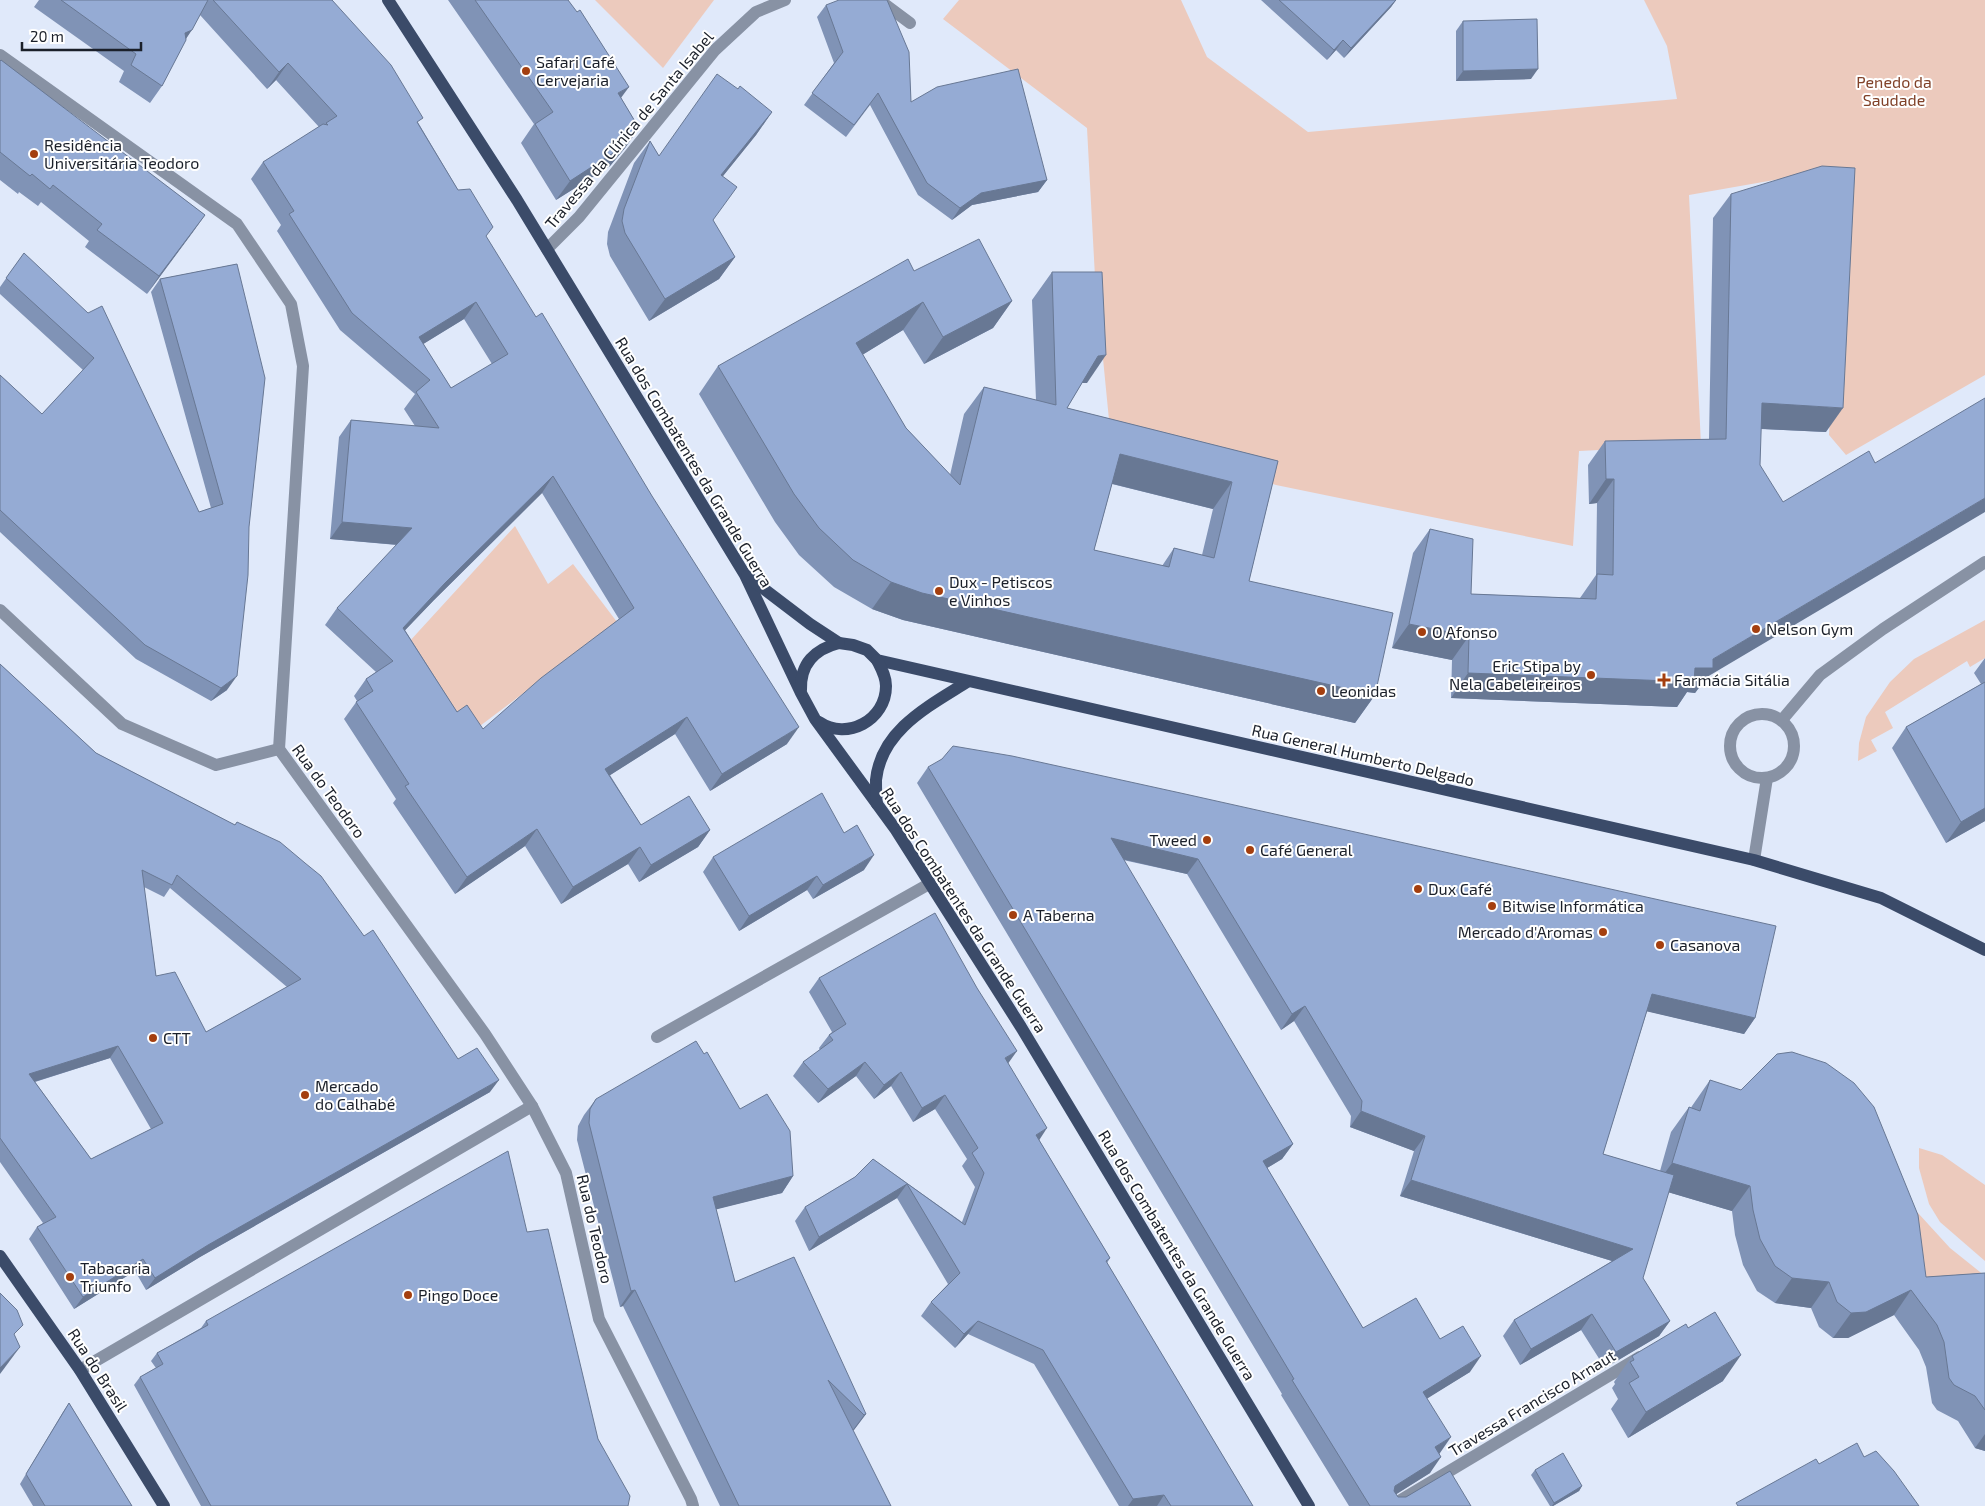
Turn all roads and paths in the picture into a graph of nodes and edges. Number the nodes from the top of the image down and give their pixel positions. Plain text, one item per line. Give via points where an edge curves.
1 (388, 0) edge
2 (785, 0) edge
3 (878, 0) edge
4 (910, 23) dead end
5 (0, 55) edge
6 (548, 249) junction
7 (1985, 562) edge
8 (745, 575) junction
9 (0, 610) edge
10 (839, 643) junction
11 (877, 660) junction
12 (967, 682) junction
13 (801, 693) junction
14 (815, 719) junction
15 (1782, 720) junction
16 (278, 749) junction
17 (1767, 778) junction
18 (877, 804) junction
19 (1754, 860) junction
20 (929, 884) junction
21 (1985, 950) edge
22 (657, 1037) dead end
23 (532, 1106) junction
24 (0, 1256) edge
25 (1647, 1353) edge
26 (80, 1370) junction
27 (164, 1506) edge
28 (693, 1506) edge
29 (1309, 1506) edge
30 (1391, 1506) edge

1 - 6 main road, Rua dos Combatentes da Grande Guerra
2 - 6 street, Travessa da Clínica de Santa Isabel via 756,12 715,50 579,217
3 - 4 street
5 - 16 street, Rua do Teodoro via 237,224 291,304 303,366
6 - 8 main road, Rua dos Combatentes da Grande Guerra
7 - 15 street via 1820,675
8 - 10 main road, Rua General Humberto Delgado
8 - 13 main road, Rua dos Combatentes da Grande Guerra
9 - 16 street via 122,724 216,765
10 - 11 main road, Rua General Humberto Delgado via 867,650
10 - 13 main road via 827,646 808,660 800,681
11 - 12 main road, Rua General Humberto Delgado
11 - 14 main road via 884,674 885,694 881,708 872,719 845,730 832,728
12 - 18 main road via 924,709 896,732 883,756 876,779
12 - 19 main road, Rua General Humberto Delgado
13 - 14 main road, Rua dos Combatentes da Grande Guerra
14 - 18 main road, Rua dos Combatentes da Grande Guerra
15 - 17 street via 1794,738 1795,749 1786,768
15 - 17 street via 1772,714 1750,715 1734,729 1730,740 1733,760 1739,768 1748,775
16 - 23 street, Rua do Teodoro via 485,1034
17 - 19 street
18 - 20 main road, Rua dos Combatentes da Grande Guerra
19 - 21 main road, Rua General Humberto Delgado via 1881,898
20 - 22 street
20 - 29 main road, Rua dos Combatentes da Grande Guerra via 1022,1027
23 - 26 street
23 - 28 street, Rua do Teodoro via 566,1173 599,1319 692,1498
24 - 26 main road, Rua do Brasil
25 - 30 street, Travessa Francisco Arnaut
26 - 27 main road, Rua do Brasil

